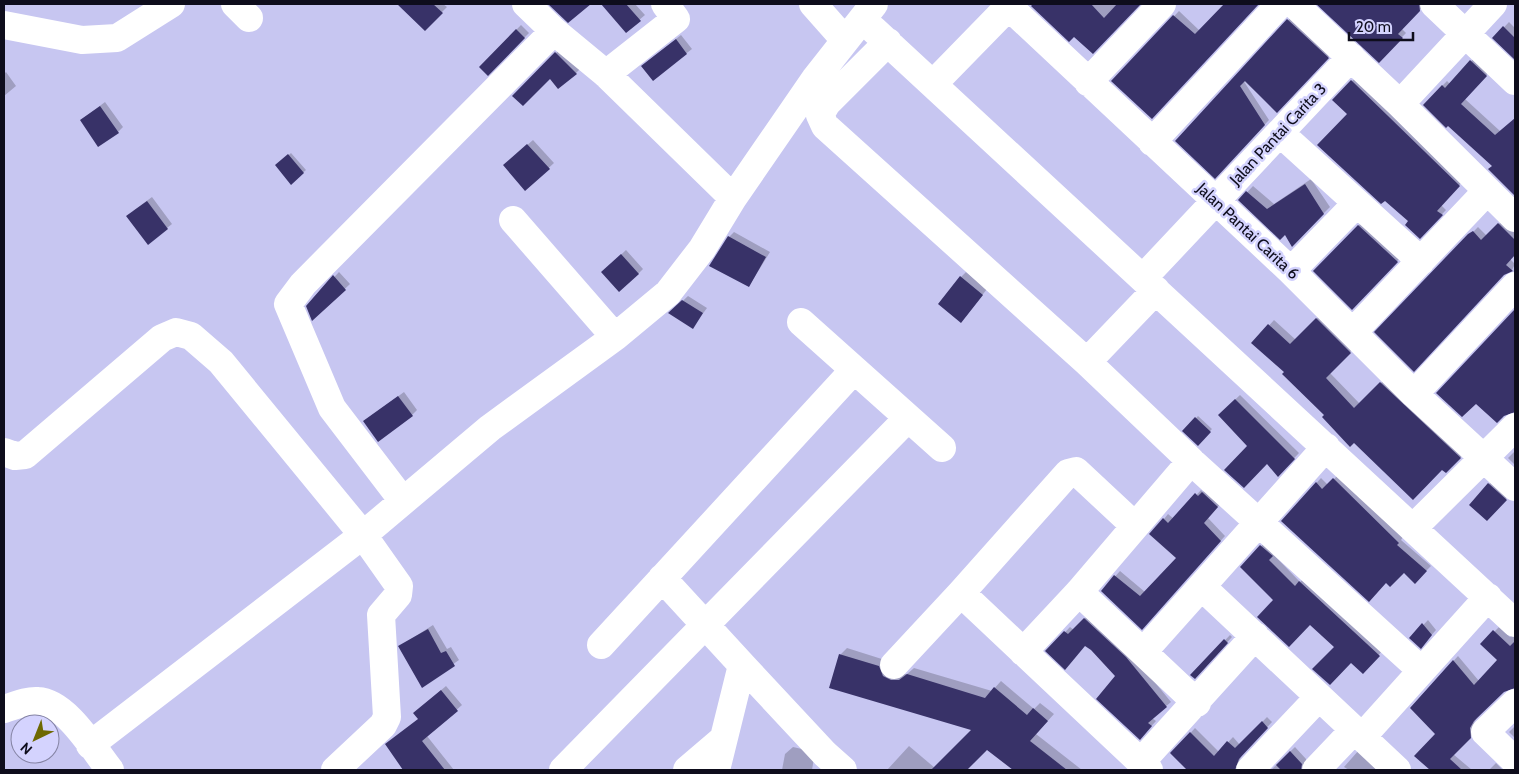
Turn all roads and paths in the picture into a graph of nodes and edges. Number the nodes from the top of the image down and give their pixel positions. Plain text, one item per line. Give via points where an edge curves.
1 (171, 4) edge
2 (526, 4) edge
3 (665, 4) edge
4 (813, 4) edge
5 (1162, 4) edge
6 (1280, 4) edge
7 (1294, 4) edge
8 (1434, 4) edge
9 (1493, 4) edge
10 (1008, 5) edge
11 (868, 11) edge
12 (4, 25) edge
13 (554, 31) junction
14 (1466, 33) junction
15 (844, 39) junction
16 (888, 42) junction
17 (1351, 56) junction
18 (606, 74) junction
19 (1515, 81) edge
20 (1088, 82) junction
21 (934, 83) junction
22 (1400, 104) junction
23 (1280, 132) junction
24 (1152, 142) junction
25 (1486, 191) junction
26 (733, 198) junction
27 (1215, 201) junction
28 (1357, 203) junction
29 (1515, 218) edge
30 (513, 220) dead end
31 (1421, 261) junction
32 (1291, 271) junction
33 (1150, 283) junction
34 (1515, 286) edge
35 (801, 322) dead end
36 (1353, 332) junction
37 (615, 337) junction
38 (1088, 362) junction
39 (853, 371) junction
40 (1414, 394) junction
41 (908, 418) junction
42 (1515, 427) edge
43 (1326, 447) junction
44 (942, 448) dead end
45 (4, 452) edge
46 (1484, 460) junction
47 (1191, 461) junction
48 (1515, 487) edge
49 (402, 501) junction
50 (1260, 521) junction
51 (1136, 526) junction
52 (1413, 528) junction
53 (363, 535) junction
54 (662, 578) junction
55 (1202, 587) junction
56 (1079, 592) junction
57 (961, 593) junction
58 (1488, 597) junction
59 (1515, 623) edge
60 (706, 624) junction
61 (1255, 636) junction
62 (601, 645) dead end
63 (1023, 652) junction
64 (1143, 652) junction
65 (742, 665) junction
66 (894, 665) dead end
67 (1421, 670) junction
68 (1319, 697) junction
69 (1197, 703) junction
70 (1515, 703) edge
71 (4, 709) edge
72 (1358, 734) junction
73 (721, 741) junction
74 (90, 745) junction
75 (1515, 761) edge
76 (830, 765) edge
77 (1145, 766) edge
78 (110, 770) edge
79 (335, 770) edge
80 (563, 770) edge
81 (687, 770) edge
82 (716, 770) edge
83 (1250, 770) edge
84 (1316, 770) edge
85 (1397, 770) edge

1 - 12 street via 117,38 82,40
2 - 13 street
3 - 18 street via 676,20
4 - 15 street
5 - 20 street
6 - 24 street
7 - 17 street
8 - 14 street
9 - 14 street
10 - 20 street, Jalan Pantai Carita 6
10 - 21 street
11 - 15 street
11 - 16 street
13 - 18 street
13 - 49 street via 303,284 288,304 332,408
14 - 19 street
14 - 22 street
15 - 26 street
16 - 21 street
16 - 38 street via 828,103 820,115 825,126
17 - 22 street
17 - 23 street, Jalan Pantai Carita 3
18 - 26 street
20 - 24 street, Jalan Pantai Carita 6
21 - 33 street
22 - 25 street
23 - 27 street, Jalan Pantai Carita 3
23 - 28 street
24 - 27 street, Jalan Pantai Carita 6
25 - 29 street
25 - 31 street
26 - 37 street via 702,249 668,293
27 - 32 street, Jalan Pantai Carita 6
27 - 33 street, Jalan Pantai Carita 3
28 - 31 street
28 - 32 street
30 - 37 street
31 - 36 street
32 - 36 street, Jalan Pantai Carita 6
33 - 38 street, Jalan Pantai Carita 3
33 - 43 street
34 - 40 street
35 - 39 street
36 - 40 street, Jalan Pantai Carita 6
37 - 49 street via 490,428
38 - 47 street
39 - 41 street
39 - 54 street
40 - 46 street, Jalan Pantai Carita 6
41 - 44 street
41 - 60 street
42 - 46 street
43 - 50 street
43 - 52 street
45 - 53 street via 14,456 26,455 162,338 176,332 191,336 221,362
46 - 48 street, Jalan Pantai Carita 6
46 - 52 street
47 - 50 street
47 - 51 street
49 - 53 street
50 - 55 street
50 - 67 street
51 - 56 street
51 - 57 street via 1076,471 1068,473
52 - 58 street
53 - 74 street
53 - 79 street via 399,586 398,595 382,615 386,717 383,725
54 - 60 street
54 - 62 street
55 - 61 street
55 - 64 street
56 - 63 street
56 - 64 street
57 - 63 street
57 - 66 street
58 - 59 street
58 - 67 street
60 - 65 street
60 - 80 street
61 - 68 street
61 - 69 street
63 - 77 street
64 - 69 street
65 - 73 street
65 - 76 street
67 - 72 street
68 - 72 street
68 - 83 street
69 - 77 street
70 - 75 street via 1485,732
71 - 74 street via 39,700 52,705 68,716
72 - 84 street
72 - 85 street
73 - 81 street
73 - 82 street
74 - 78 street

